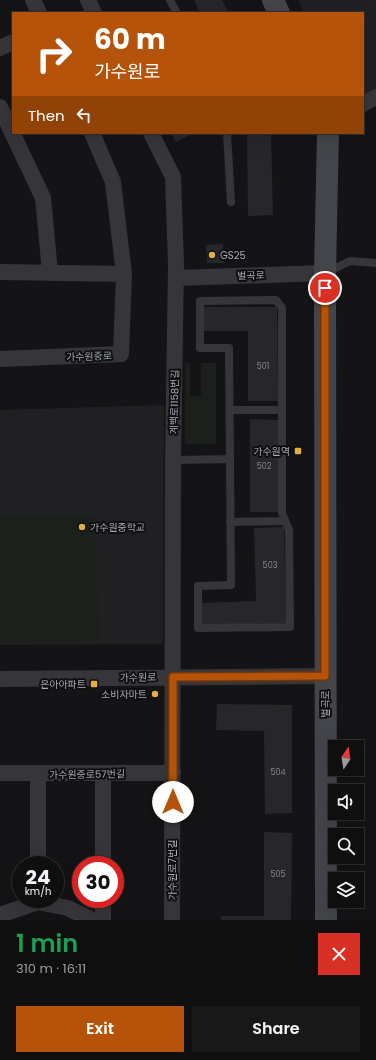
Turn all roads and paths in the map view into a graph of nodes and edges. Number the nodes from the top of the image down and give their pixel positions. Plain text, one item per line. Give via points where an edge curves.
1 (33, 0) edge
2 (88, 0) edge
3 (170, 0) edge
4 (273, 0) edge
5 (39, 12) edge
6 (94, 12) edge
7 (176, 12) edge
8 (279, 12) edge
9 (12, 42) edge
10 (0, 48) edge
11 (376, 97) edge
12 (364, 103) edge
13 (0, 107) edge
14 (12, 132) edge
15 (13, 134) edge
16 (92, 134) edge
17 (151, 134) edge
18 (227, 134) edge
19 (328, 134) edge
20 (231, 202) dead end
21 (376, 264) edge
22 (0, 272) edge
23 (50, 272) junction
24 (325, 273) junction
25 (124, 274) junction
26 (176, 278) junction
27 (0, 359) edge
28 (230, 410) junction
29 (282, 410) junction
30 (230, 459) junction
31 (173, 460) junction
32 (285, 521) junction
33 (230, 522) junction
34 (325, 676) junction
35 (173, 677) junction
36 (0, 679) edge
37 (0, 773) edge
38 (103, 773) junction
39 (173, 773) junction
40 (38, 774) junction
41 (38, 856) edge
42 (103, 856) edge
43 (64, 907) edge
44 (19, 908) edge
45 (103, 908) edge
46 (0, 915) edge
47 (92, 920) edge
48 (103, 920) edge
49 (172, 920) edge
50 (326, 920) edge

1 - 5 street
2 - 6 street
3 - 7 lane
4 - 8 street
9 - 10 street
11 - 12 street
13 - 14 street
15 - 23 street via 43,198
16 - 25 street, 가수원중로 via 113,182
17 - 26 street, 계백로1158번길 via 172,177
18 - 20 lane
19 - 24 street, 벌곡로
21 - 24 lane via 350,261
22 - 23 street
23 - 25 street
24 - 26 street, 벌곡로
24 - 34 street, 벌곡로
25 - 27 street, 가수원중로 via 121,354
26 - 31 street, 계백로1158번길
28 - 29 lane
28 - 29 lane via 229,348 200,348 200,301 276,300 282,308
28 - 30 lane
29 - 32 lane via 282,513
30 - 31 lane
30 - 33 lane
31 - 35 street, 계백로1158번길
32 - 33 lane
32 - 33 lane via 289,530 290,627 198,628 198,586 231,585
34 - 35 street, 가수원로
34 - 50 street, 벌곡로
35 - 36 street, 가수원로
35 - 39 street, 가수원로7번길
37 - 40 street, 가수원중로57번길
38 - 39 street, 가수원중로57번길
38 - 40 street, 가수원중로57번길
38 - 42 street
39 - 49 street, 가수원로7번길
40 - 41 street
43 - 47 street
44 - 46 street
45 - 48 street

